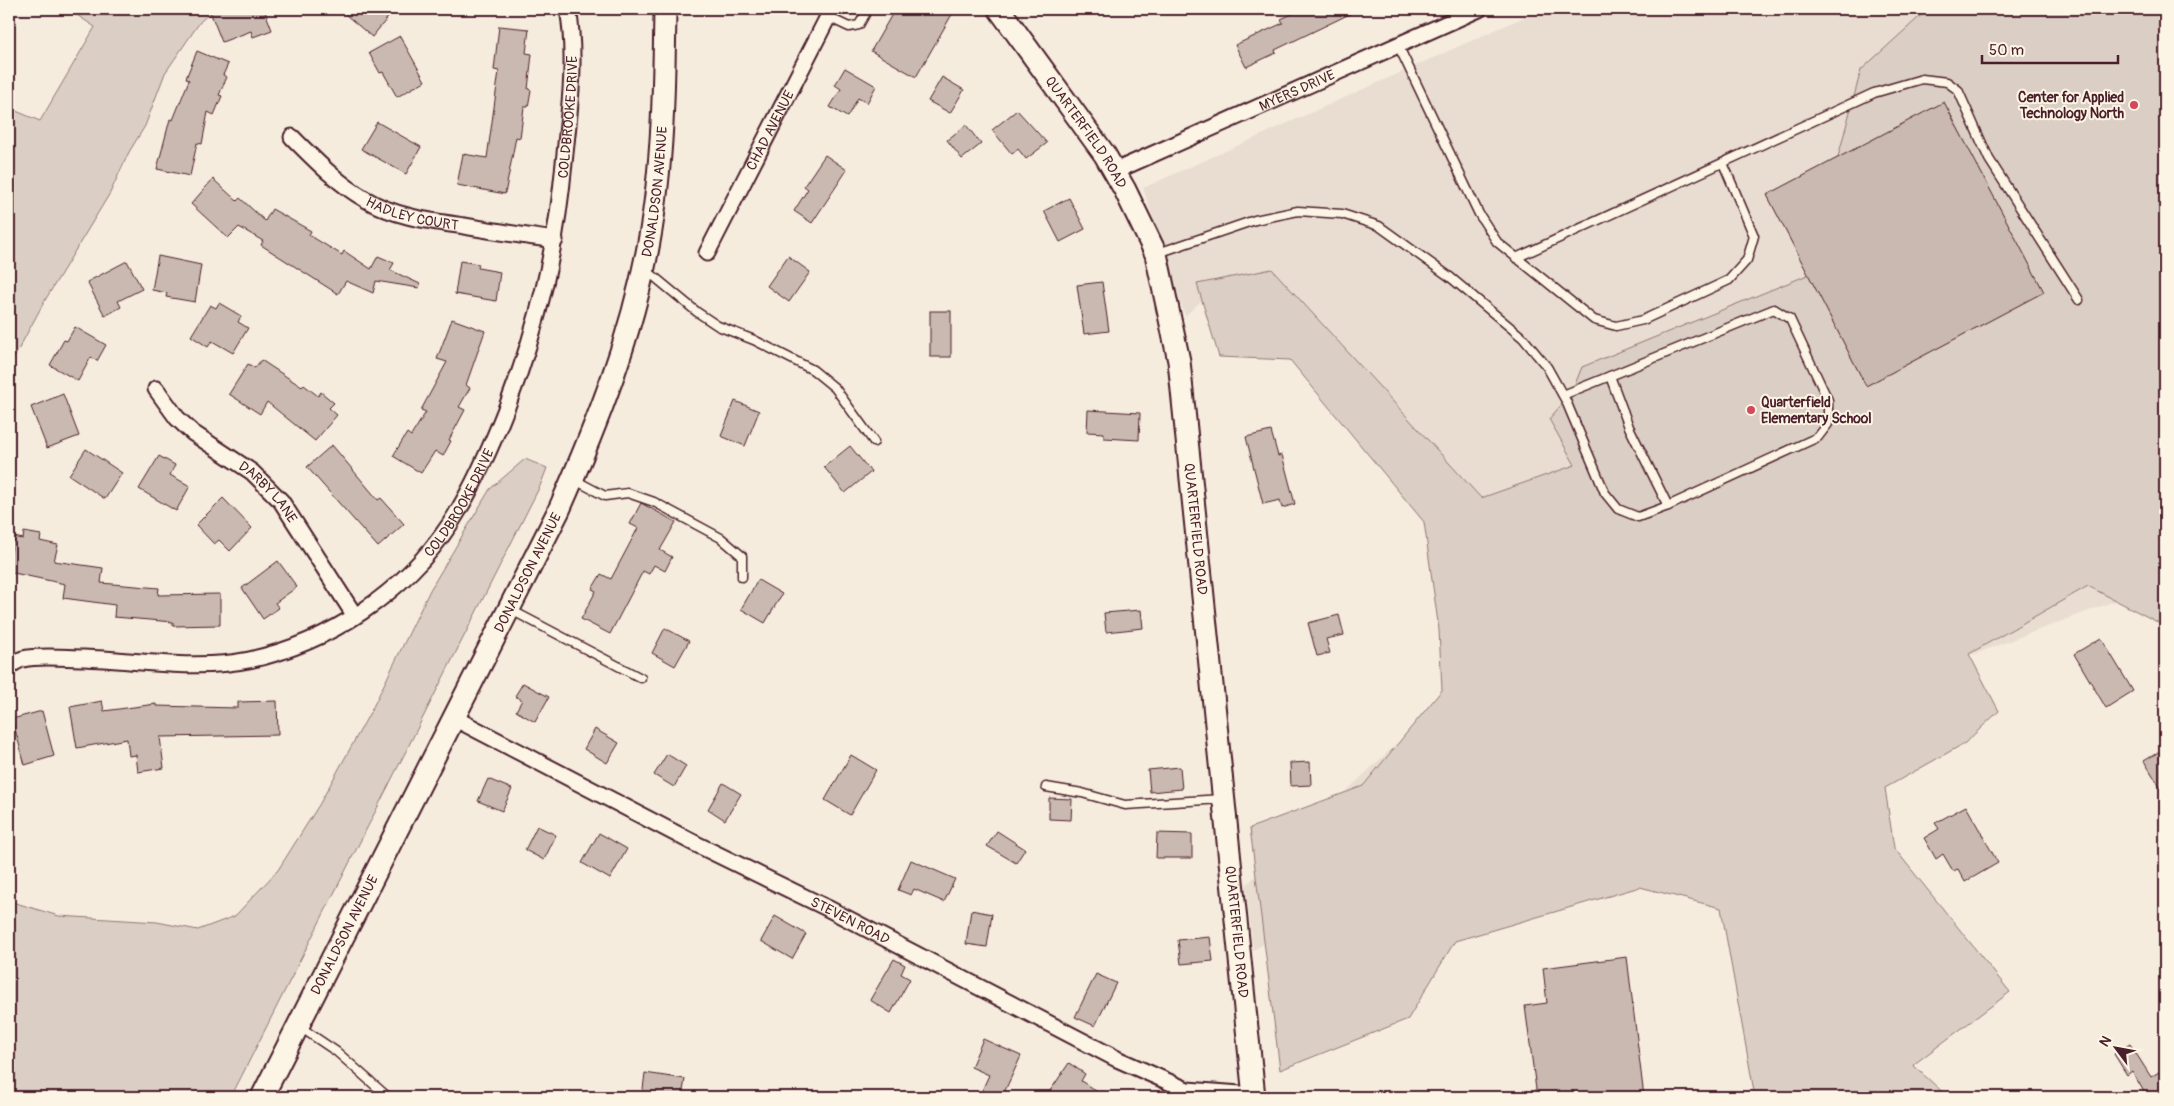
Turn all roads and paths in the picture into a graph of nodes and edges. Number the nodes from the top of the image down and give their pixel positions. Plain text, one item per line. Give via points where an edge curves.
1 (568, 9) edge
2 (665, 9) edge
3 (868, 9) edge
4 (999, 9) edge
5 (1479, 9) edge
6 (830, 13) edge
7 (1398, 45) junction
8 (292, 137) dead end
9 (1723, 163) junction
10 (1115, 170) junction
11 (555, 240) junction
12 (706, 253) dead end
13 (1156, 254) junction
14 (1516, 258) junction
15 (643, 268) junction
16 (2079, 300) dead end
17 (1610, 376) junction
18 (156, 389) dead end
19 (1563, 395) junction
20 (874, 442) dead end
21 (573, 479) junction
22 (1668, 506) junction
23 (742, 577) dead end
24 (509, 609) junction
25 (355, 616) junction
26 (9, 666) edge
27 (641, 678) dead end
28 (454, 718) junction
29 (1046, 787) dead end
30 (1224, 799) junction
31 (298, 1026) junction
32 (1254, 1096) edge
33 (262, 1097) edge
34 (388, 1097) edge

1 - 11 street, COLDBROOKE DRIVE via 572,56
2 - 15 main road, DONALDSON AVENUE via 664,94 657,185
3 - 6 lane via 858,25 848,27
4 - 10 main road, QUARTERFIELD ROAD
5 - 7 street, MYERS DRIVE
6 - 12 street, CHAD AVENUE
7 - 10 street, MYERS DRIVE
7 - 14 lane via 1479,214 1497,242
8 - 11 street, HADLEY COURT via 346,187 390,210 428,220
9 - 14 lane
9 - 14 lane via 1754,236 1747,260 1729,280 1652,316 1616,326 1594,320
9 - 16 lane via 1874,93 1922,79 1946,82 1958,90 1990,159
10 - 13 main road, QUARTERFIELD ROAD
11 - 25 street, COLDBROOKE DRIVE via 543,298 518,377 498,430 466,496 449,526 420,561 386,594
13 - 19 lane via 1255,220 1298,212 1342,214 1379,226 1450,277 1523,338 1547,367
13 - 30 main road, QUARTERFIELD ROAD via 1179,361
15 - 20 lane via 718,326 813,370 835,388
15 - 21 main road, DONALDSON AVENUE via 627,335 599,418
17 - 19 lane
17 - 22 lane via 1629,427
17 - 22 lane via 1774,309 1790,319 1828,400 1828,424 1818,437
18 - 25 street, DARBY LANE via 176,418 193,433 236,460 268,486
19 - 22 lane via 1605,493 1618,509 1638,517
21 - 23 lane via 605,496 628,493 654,502 721,538 742,556
21 - 24 main road, DONALDSON AVENUE
24 - 27 lane
24 - 28 main road, DONALDSON AVENUE
25 - 26 street, COLDBROOKE DRIVE via 322,636 248,660 180,665 58,657 23,659
28 - 31 main road, DONALDSON AVENUE
28 - 32 street, STEVEN ROAD via 1117,1059 1187,1090
29 - 30 lane via 1125,805
30 - 32 main road, QUARTERFIELD ROAD
31 - 33 main road, DONALDSON AVENUE
31 - 34 lane via 337,1052

